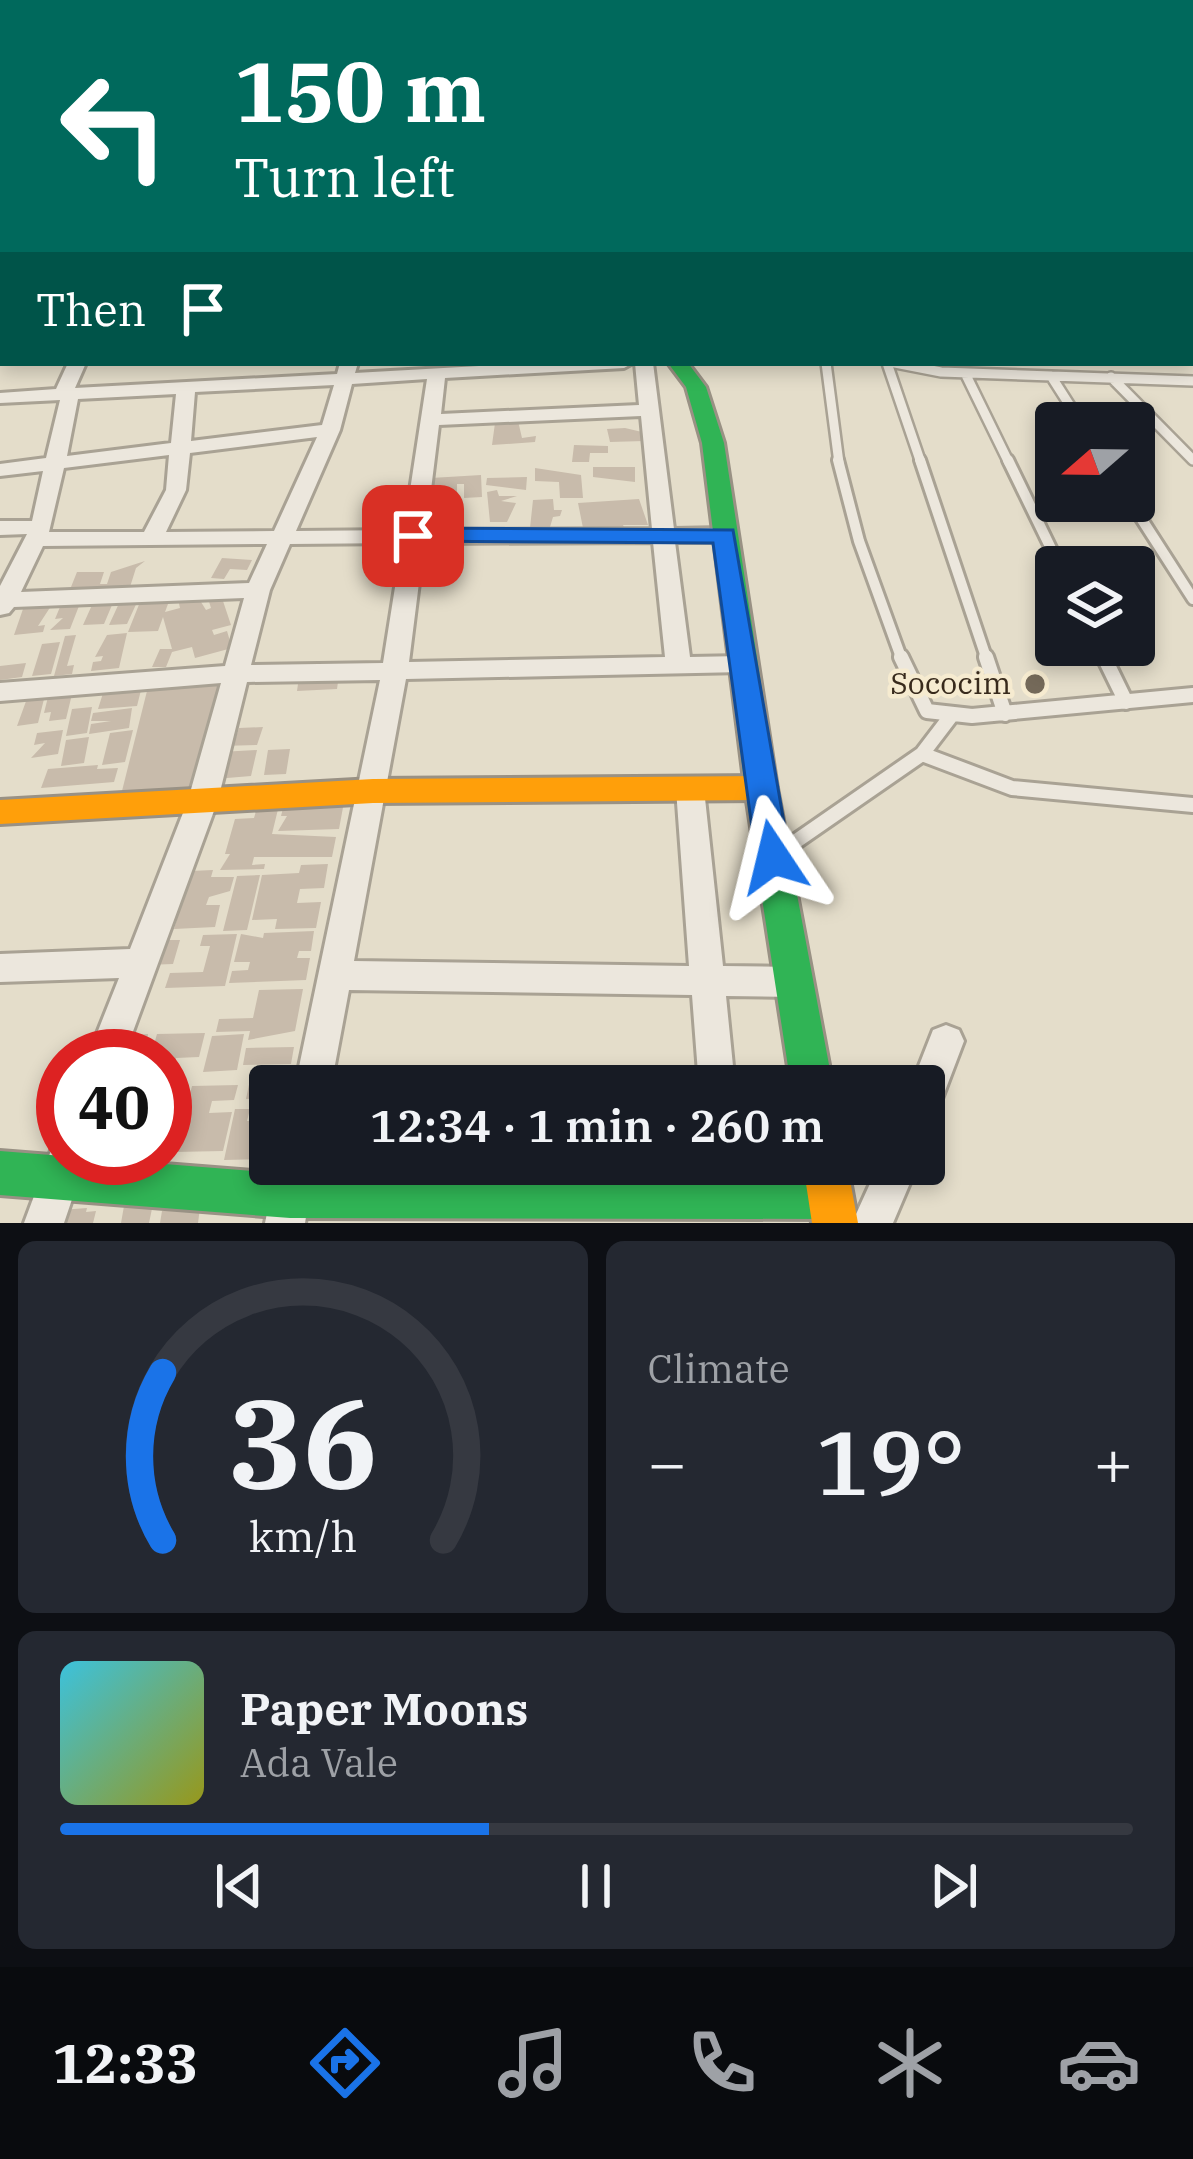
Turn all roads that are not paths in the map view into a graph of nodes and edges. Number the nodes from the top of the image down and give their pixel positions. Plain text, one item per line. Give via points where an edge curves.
1 (76, 366) edge
2 (516, 366) edge
3 (644, 366) edge
4 (680, 366) edge
5 (826, 366) edge
6 (892, 366) edge
7 (913, 366) edge
8 (480, 367) edge
9 (348, 371) edge
10 (965, 373) junction
11 (437, 374) junction
12 (1051, 376) junction
13 (1111, 377) junction
14 (1193, 381) edge
15 (186, 388) junction
16 (67, 395) junction
17 (0, 398) edge
18 (1068, 402) edge
19 (650, 410) junction
20 (430, 420) junction
21 (330, 430) junction
22 (182, 448) junction
23 (1193, 460) edge
24 (55, 464) junction
25 (0, 470) edge
26 (1144, 522) edge
27 (0, 528) edge
28 (38, 533) junction
29 (664, 535) junction
30 (724, 535) junction
31 (282, 536) junction
32 (413, 536) junction
33 (152, 538) junction
34 (1050, 546) edge
35 (258, 590) junction
36 (1193, 599) edge
37 (2, 603) edge
38 (743, 664) junction
39 (679, 665) junction
40 (1108, 666) edge
41 (395, 669) junction
42 (233, 674) junction
43 (0, 692) edge
44 (1193, 695) edge
45 (1126, 702) junction
46 (1005, 714) junction
47 (951, 716) junction
48 (922, 754) junction
49 (761, 788) junction
50 (690, 789) junction
51 (373, 791) junction
52 (203, 800) junction
53 (1193, 805) edge
54 (0, 812) edge
55 (773, 857) junction
56 (141, 963) junction
57 (0, 968) edge
58 (337, 975) junction
59 (707, 981) junction
60 (794, 982) junction
61 (116, 1029) edge
62 (946, 1041) dead end
63 (318, 1065) edge
64 (715, 1065) edge
65 (808, 1065) edge
66 (937, 1065) edge
67 (36, 1170) edge
68 (0, 1173) edge
69 (192, 1182) edge
70 (58, 1185) edge
71 (889, 1185) edge
72 (290, 1194) edge
73 (726, 1194) edge
74 (832, 1210) edge
75 (44, 1223) edge
76 (872, 1223) edge

1 - 16 street
2 - 8 street
3 - 19 street
4 - 30 street via 708,421
5 - 47 lane via 837,462 904,660 925,708
6 - 46 lane
7 - 10 lane
8 - 11 street
9 - 11 street
9 - 15 street
9 - 21 street
10 - 12 lane
10 - 34 lane
11 - 20 street
12 - 13 lane
12 - 18 lane
13 - 14 lane
13 - 23 lane
15 - 16 street
15 - 22 street
16 - 17 street
16 - 24 street
19 - 20 street
19 - 29 street
20 - 32 street
21 - 22 street
21 - 31 street
22 - 24 street
22 - 33 street via 176,490
24 - 25 street
24 - 28 street
26 - 36 lane
27 - 28 street
28 - 33 street
28 - 37 street
29 - 30 street
29 - 32 street
29 - 39 street
30 - 38 street
31 - 32 street
31 - 33 street
31 - 35 street
32 - 41 street
35 - 37 street
35 - 42 street
38 - 39 street
38 - 49 street
39 - 41 street
40 - 45 lane
41 - 42 street
41 - 51 street
42 - 43 street
42 - 52 street
44 - 45 lane
45 - 46 lane
46 - 47 lane
47 - 48 lane
48 - 53 lane via 1012,788
48 - 55 lane
49 - 50 street
49 - 55 street
50 - 51 street
50 - 59 street
51 - 52 street
51 - 58 street
52 - 54 street
52 - 56 street
55 - 60 street
56 - 57 street
56 - 61 street
58 - 59 street
58 - 63 street
59 - 60 street
59 - 64 street
60 - 65 street
62 - 66 street
67 - 68 street
69 - 72 street
70 - 75 street
71 - 76 street
72 - 73 street
73 - 74 street

